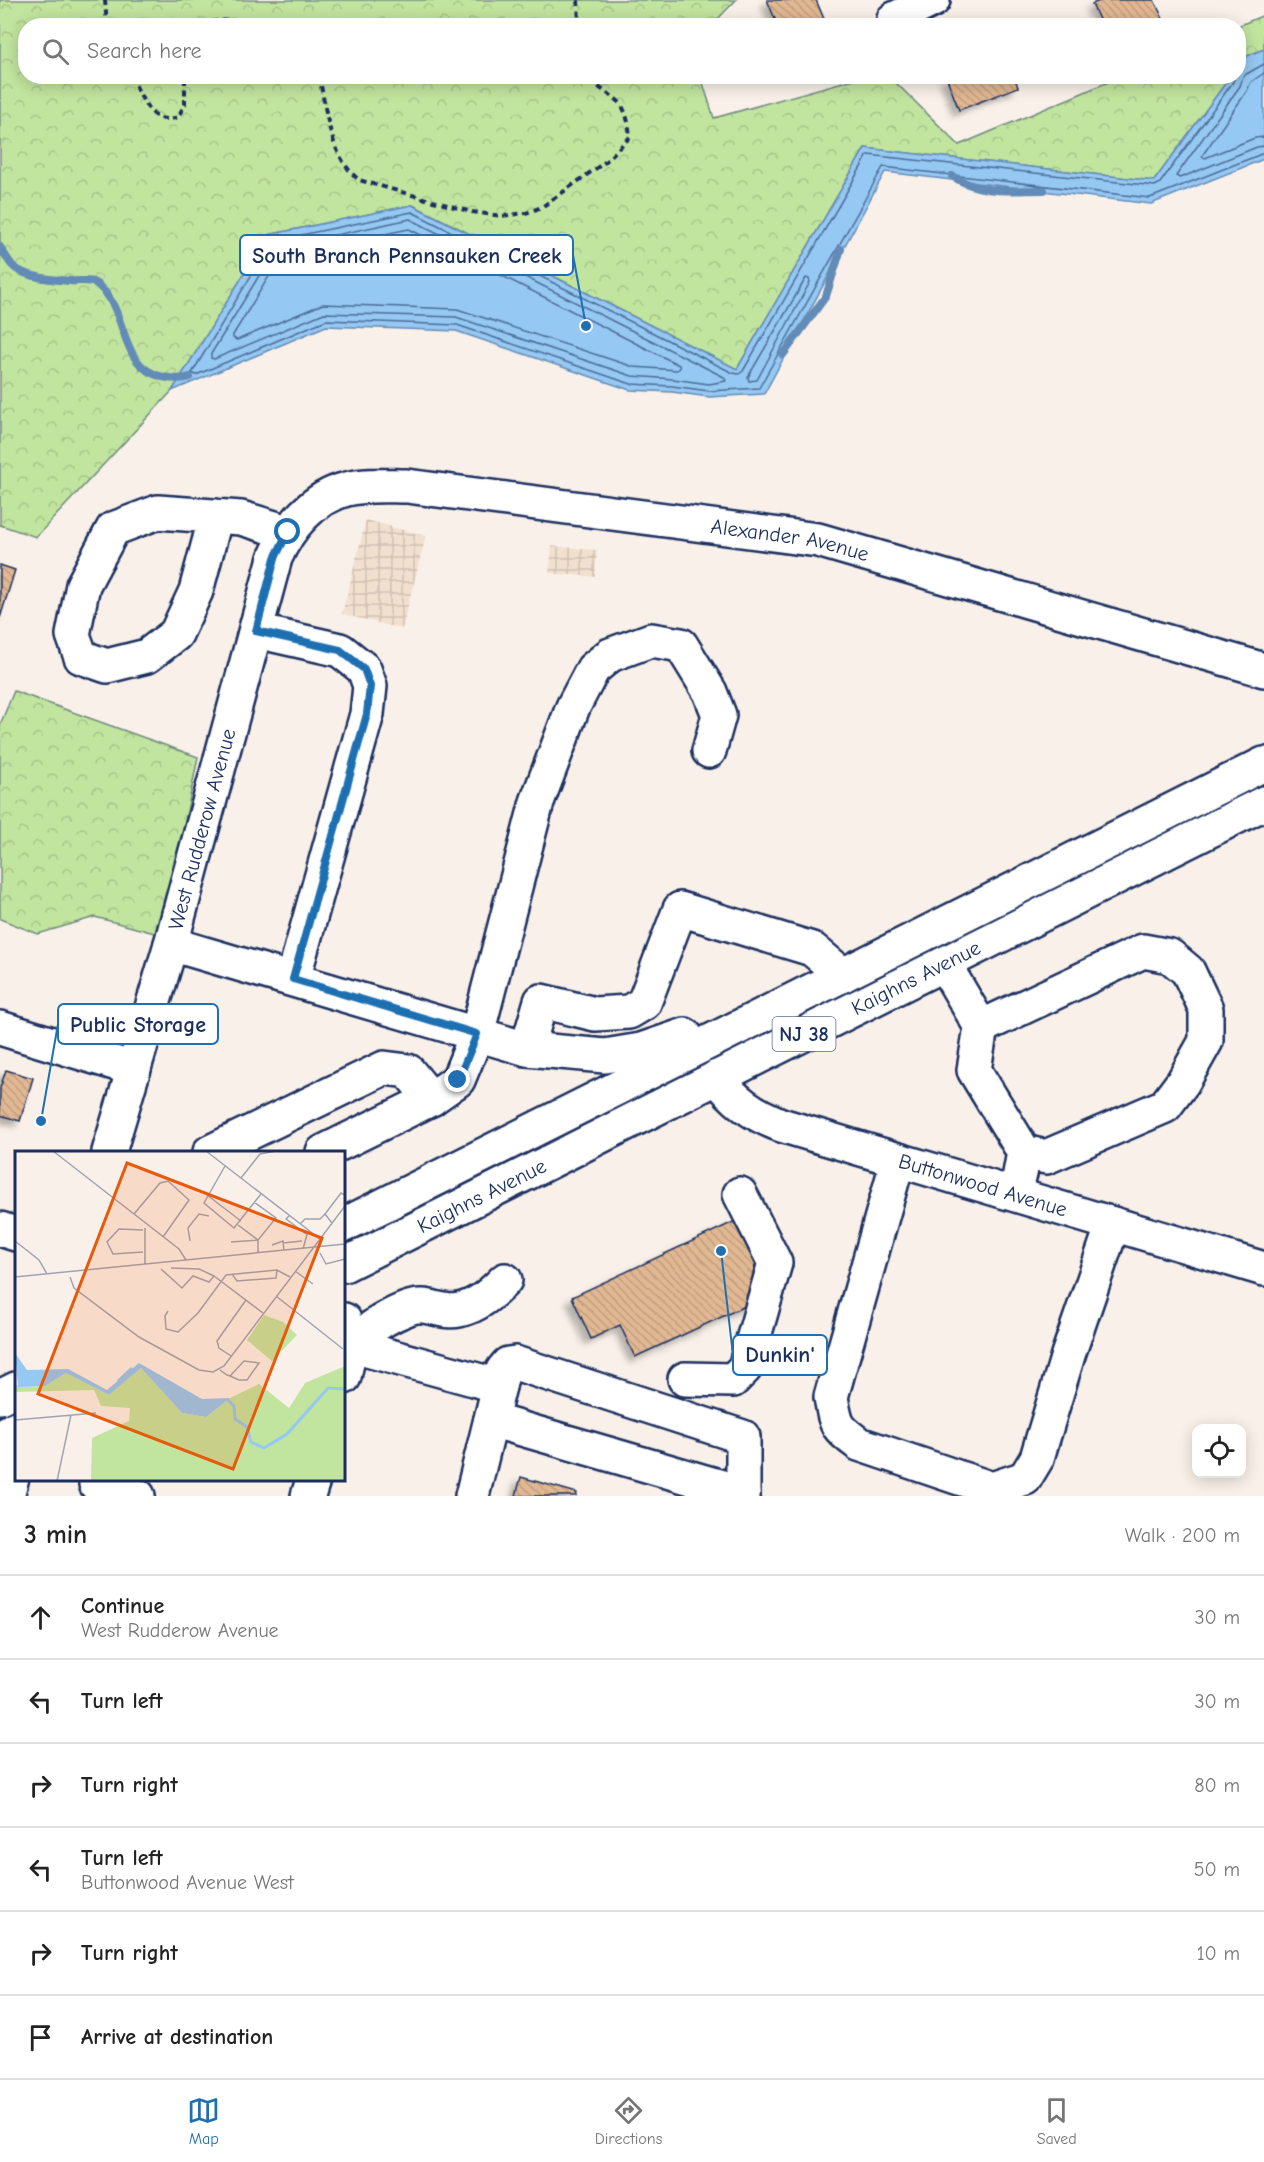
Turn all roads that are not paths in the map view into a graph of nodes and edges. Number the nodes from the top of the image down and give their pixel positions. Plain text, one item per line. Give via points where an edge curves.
1 (933, 0) edge
2 (896, 18) edge
3 (216, 516) junction
4 (298, 522) junction
5 (256, 631) junction
6 (1264, 670) edge
7 (709, 751) dead end
8 (1264, 764) edge
9 (1264, 803) edge
10 (171, 944) junction
11 (944, 964) junction
12 (843, 975) junction
13 (293, 979) junction
14 (790, 1001) junction
15 (981, 1027) junction
16 (0, 1028) edge
17 (477, 1034) junction
18 (527, 1048) junction
19 (134, 1069) junction
20 (717, 1077) junction
21 (431, 1099) junction
22 (109, 1151) edge
23 (212, 1151) edge
24 (325, 1151) edge
25 (1024, 1152) junction
26 (898, 1160) junction
27 (740, 1194) dead end
28 (1016, 1195) junction
29 (345, 1224) edge
30 (1113, 1224) junction
31 (0, 1229) edge
32 (15, 1234) edge
33 (345, 1264) edge
34 (1264, 1269) edge
35 (505, 1280) dead end
36 (346, 1357) edge
37 (686, 1379) dead end
38 (499, 1386) junction
39 (15, 1390) edge
40 (0, 1397) edge
41 (491, 1420) junction
42 (15, 1429) edge
43 (0, 1437) edge
44 (312, 1481) edge
45 (95, 1486) edge
46 (743, 1494) edge
47 (138, 1496) edge
48 (308, 1496) edge
49 (472, 1496) edge

1 - 2 main road
3 - 3 main road via 158,512 113,529 83,585 73,635 81,657 107,666 147,656 176,634 196,591
3 - 4 main road
4 - 5 main road, West Rudderow Avenue via 275,558
4 - 6 main road, Alexander Avenue via 333,494 346,489 407,486 799,537
5 - 10 main road, West Rudderow Avenue
5 - 13 main road via 340,650 364,669 370,686 367,714
7 - 17 main road via 719,715 710,692 681,645 651,640 610,655 592,669 573,707 537,802
8 - 12 main road, Kaighns Avenue / NJ 38
9 - 11 main road, Kaighns Avenue / NJ 38
10 - 13 main road
10 - 19 main road, West Rudderow Avenue
11 - 15 main road
11 - 20 main road, Kaighns Avenue / NJ 38
12 - 14 main road, Kaighns Avenue / NJ 38
12 - 18 main road via 812,949 680,909 644,1003 629,1012 595,1014 541,1001
13 - 17 main road
14 - 18 main road via 625,1054 605,1056
14 - 29 main road, Kaighns Avenue / NJ 38
15 - 25 main road via 974,1070
15 - 25 main road via 1143,951 1170,957 1188,971 1206,1009 1206,1041 1165,1106 1046,1156
16 - 19 main road
17 - 18 main road
17 - 21 main road via 458,1080
19 - 22 main road, West Rudderow Avenue
20 - 26 main road, Buttonwood Avenue via 735,1100 763,1118
20 - 33 main road, Kaighns Avenue / NJ 38
21 - 23 main road via 408,1071 384,1068
21 - 24 main road
25 - 28 main road
26 - 28 main road, Buttonwood Avenue
26 - 30 main road via 831,1397 835,1421 841,1431 859,1444 992,1489 1025,1478 1037,1458
27 - 37 main road via 775,1263 745,1368 733,1380
28 - 30 main road, Buttonwood Avenue
30 - 34 main road, Buttonwood Avenue
31 - 32 main road
35 - 36 main road via 486,1298 460,1310 444,1311 421,1305 403,1309 383,1320
36 - 38 main road
38 - 41 main road
38 - 46 main road via 503,1370 515,1363 743,1437
39 - 40 main road
41 - 46 main road
41 - 49 main road
42 - 43 main road
44 - 48 main road
45 - 47 main road

